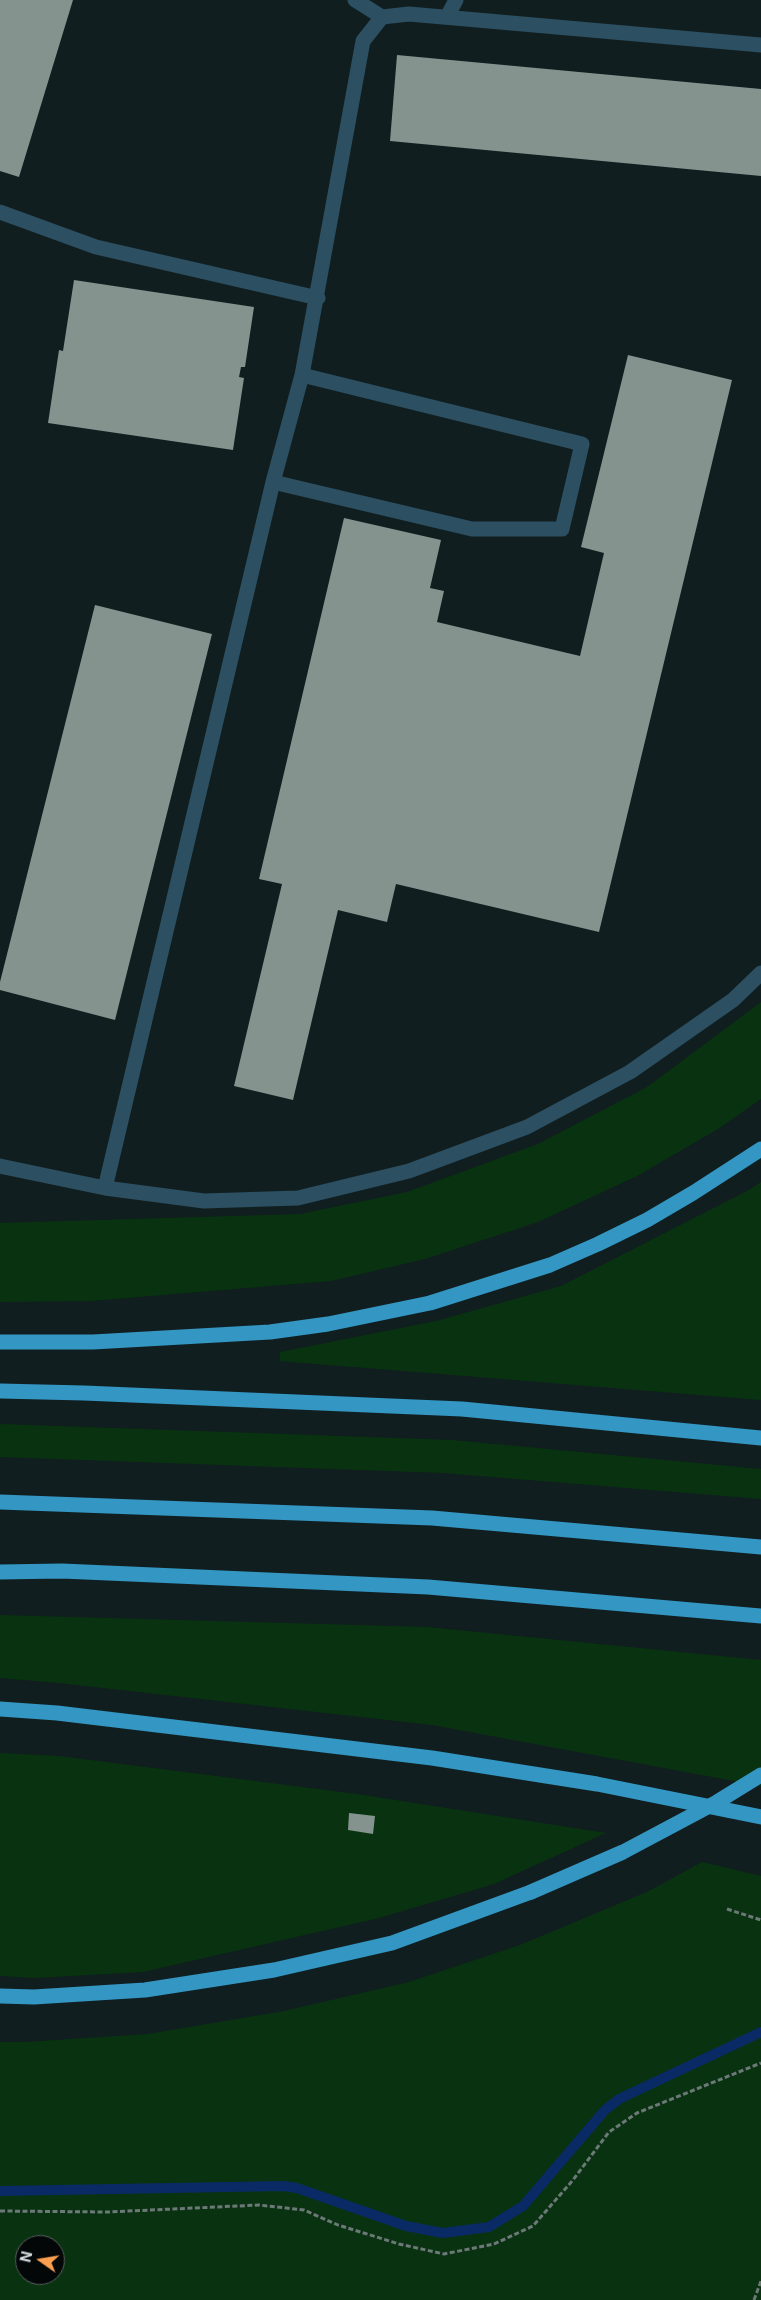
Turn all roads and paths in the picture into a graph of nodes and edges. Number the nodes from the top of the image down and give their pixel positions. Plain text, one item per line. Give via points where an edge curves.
1 (355, 0) edge
2 (456, 0) edge
3 (382, 17) junction
4 (447, 17) junction
5 (761, 45) edge
6 (0, 212) edge
7 (318, 298) junction
8 (302, 375) junction
9 (273, 482) junction
10 (761, 973) edge
11 (761, 1149) edge
12 (0, 1166) edge
13 (105, 1188) junction
14 (0, 1342) edge
15 (0, 1391) edge
16 (761, 1438) edge
17 (0, 1502) edge
18 (761, 1547) edge
19 (0, 1572) edge
20 (761, 1616) edge
21 (0, 1709) edge
22 (761, 1775) edge
23 (761, 1817) edge
24 (727, 1909) dead end
25 (761, 1920) edge
26 (0, 1996) edge
27 (761, 2063) edge
28 (0, 2211) edge
29 (761, 2281) edge
30 (754, 2300) edge

1 - 3 lane
2 - 4 lane
3 - 4 lane via 409,14
3 - 7 lane via 363,41
4 - 5 lane
6 - 7 lane via 96,247
7 - 8 lane
8 - 9 lane
8 - 9 lane via 582,444 562,529 472,529
9 - 13 lane
10 - 13 lane via 733,1000 630,1072 527,1128 409,1171 298,1198 204,1201
11 - 14 highway via 686,1198 598,1244 541,1268 430,1303 270,1332 93,1342
12 - 13 lane
15 - 16 highway via 462,1409
17 - 18 highway via 432,1518
19 - 20 highway via 62,1571 428,1587
21 - 23 highway via 57,1712 432,1758 597,1784
22 - 26 highway, bridge via 623,1852 531,1892 392,1942 274,1970 145,1990
24 - 25 path
27 - 28 path via 637,2113 609,2132 533,2226 494,2244 444,2254 338,2225 304,2210 259,2205 108,2212
29 - 30 path

